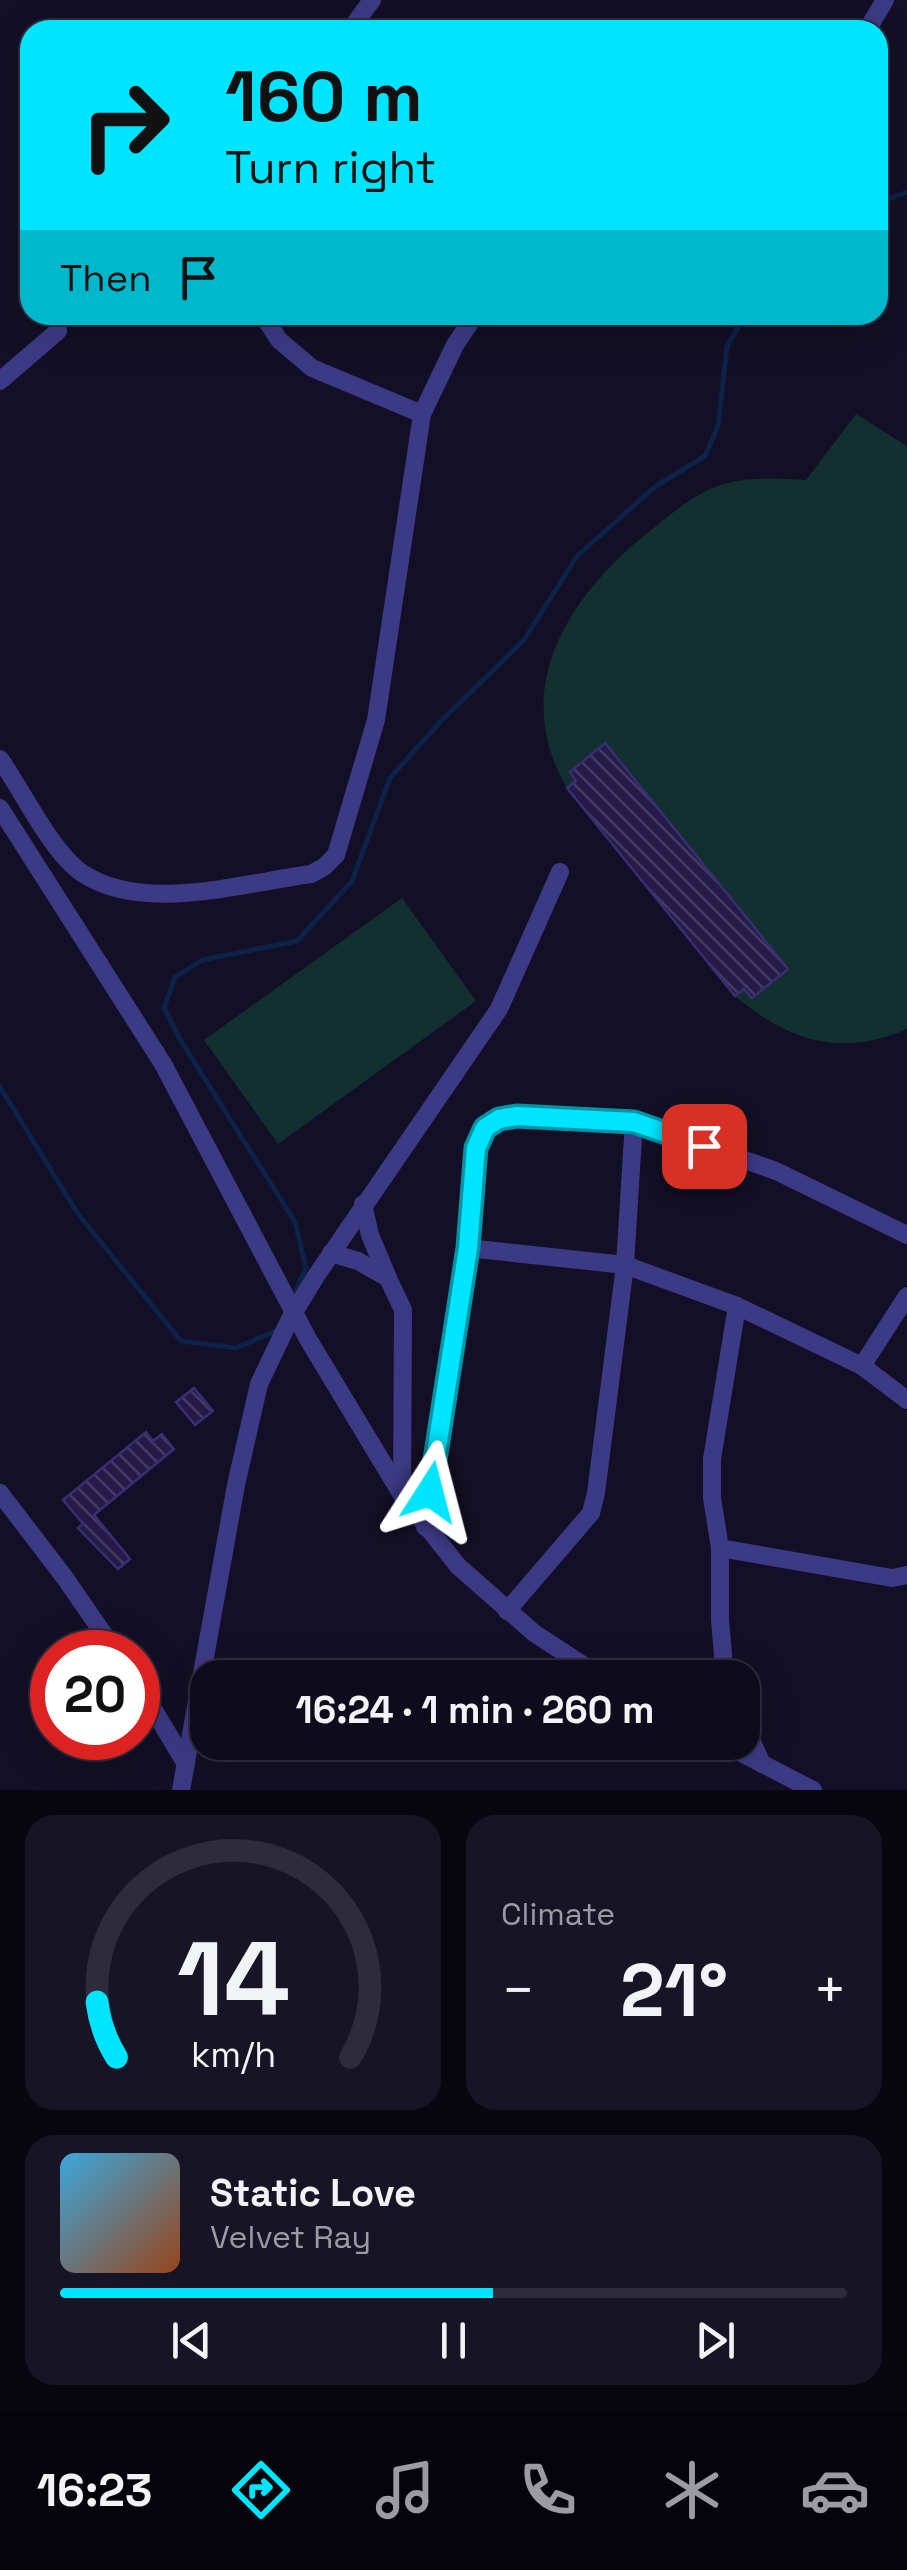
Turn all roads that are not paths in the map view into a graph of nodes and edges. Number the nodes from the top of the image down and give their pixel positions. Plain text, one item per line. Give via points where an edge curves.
1 (269, 325) edge
2 (468, 325) edge
3 (58, 332) dead end
4 (0, 380) edge
5 (422, 414) junction
6 (0, 760) edge
7 (0, 808) edge
8 (560, 872) dead end
9 (634, 1122) junction
10 (363, 1204) junction
11 (907, 1235) edge
12 (468, 1248) junction
13 (331, 1253) junction
14 (624, 1265) junction
15 (388, 1278) junction
16 (907, 1296) edge
17 (736, 1306) junction
18 (862, 1366) junction
19 (907, 1400) edge
20 (0, 1492) edge
21 (402, 1495) junction
22 (425, 1527) junction
23 (720, 1548) junction
24 (907, 1576) edge
25 (507, 1611) junction
26 (101, 1630) edge
27 (575, 1660) edge
28 (723, 1660) edge
29 (160, 1721) edge
30 (754, 1760) edge
31 (760, 1760) edge
32 (186, 1764) junction
33 (762, 1764) junction
34 (182, 1790) edge
35 (813, 1790) edge

1 - 5 street via 312,368
2 - 5 street
3 - 4 street
5 - 6 street via 376,720 336,856 324,867 180,892 115,888 81,872 62,852
7 - 21 street via 163,1064 308,1338
8 - 10 street via 499,1009
9 - 11 street via 776,1171
9 - 12 street via 517,1116 485,1128 476,1148
9 - 14 street
10 - 13 street
10 - 15 street
12 - 14 street
12 - 22 street
13 - 15 street
13 - 32 street via 259,1384
14 - 17 street
14 - 25 street via 590,1514
15 - 21 street via 403,1310
16 - 18 street
17 - 18 street
17 - 23 street via 712,1459
18 - 19 street
20 - 26 street
21 - 22 street
22 - 25 street
23 - 24 street
23 - 28 street
25 - 27 street
29 - 32 street
30 - 33 street
31 - 33 street
32 - 34 street
33 - 35 street

